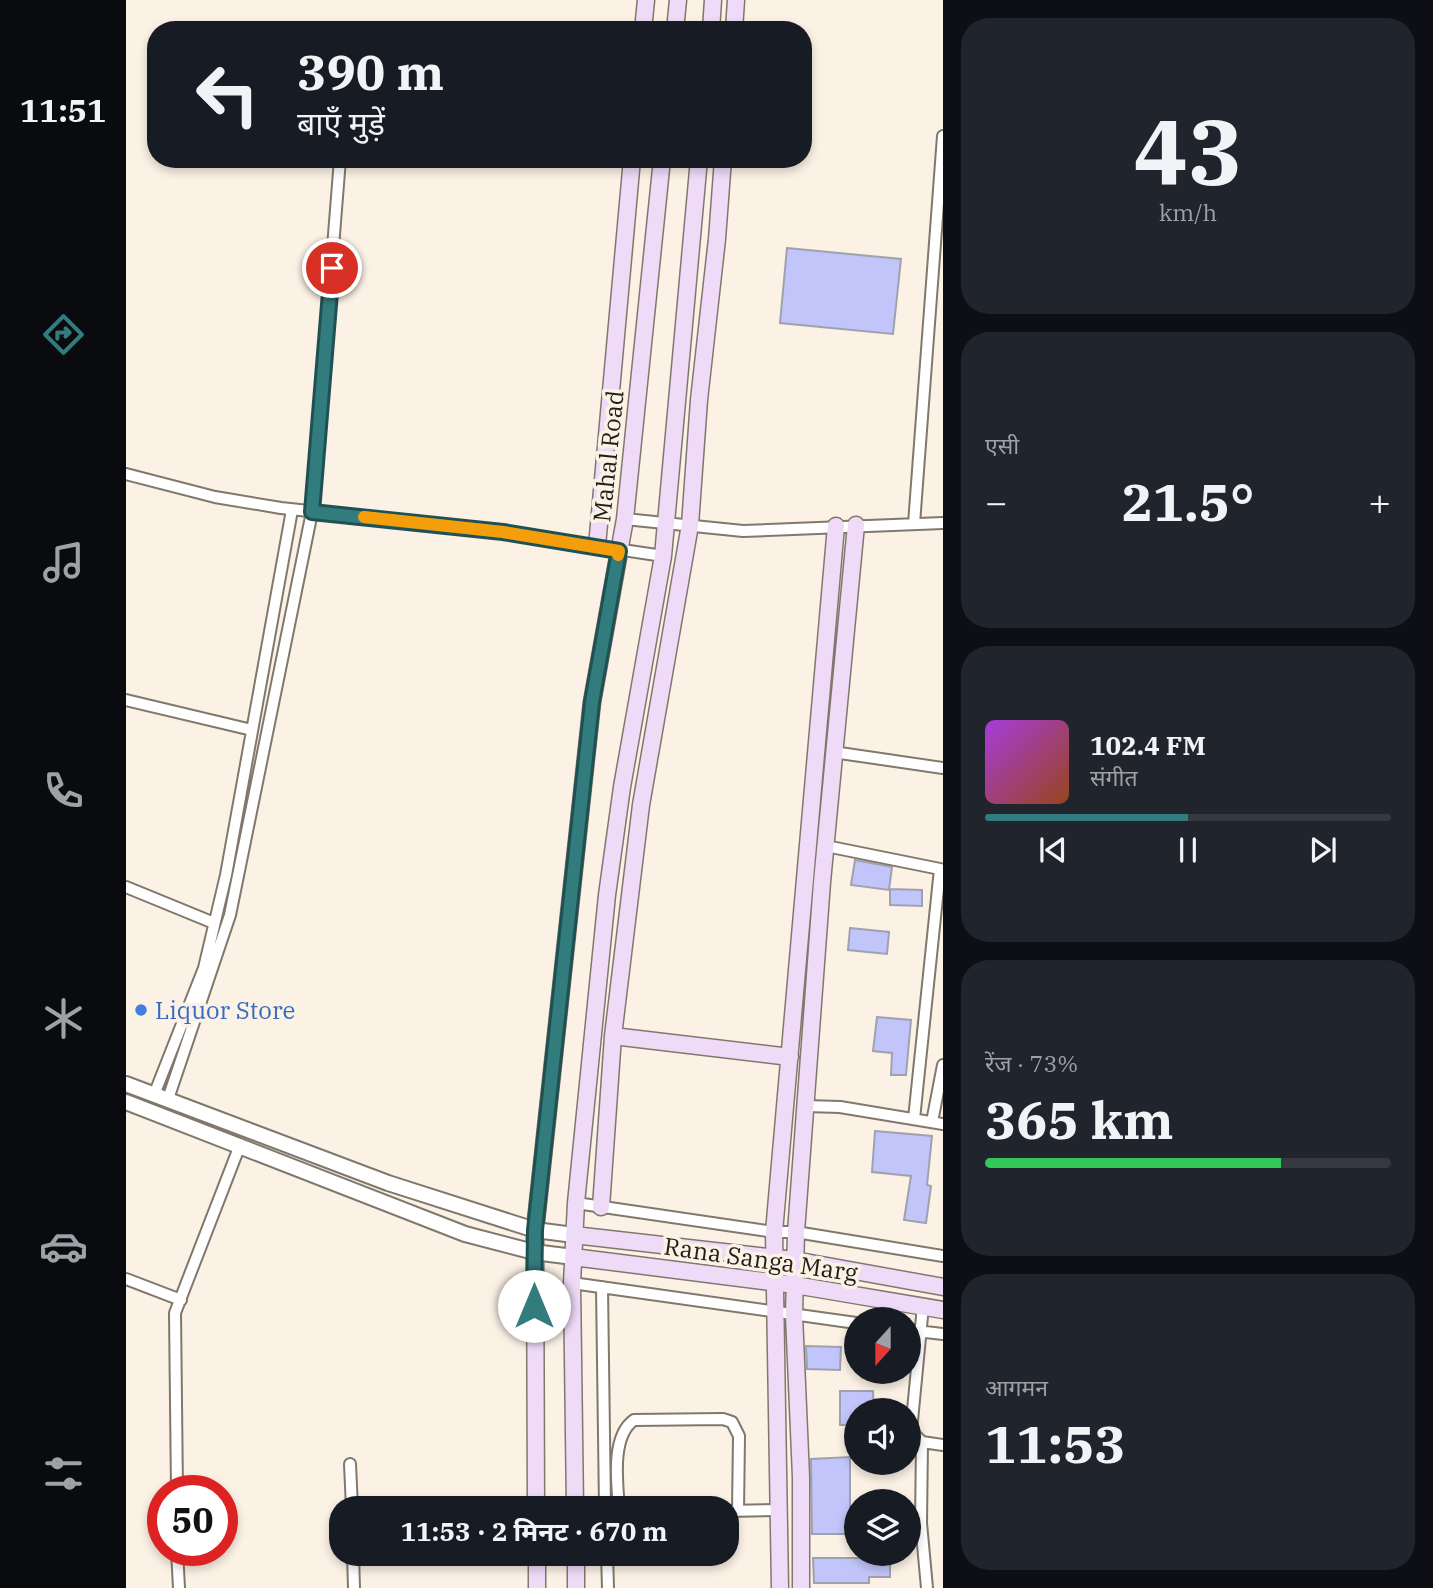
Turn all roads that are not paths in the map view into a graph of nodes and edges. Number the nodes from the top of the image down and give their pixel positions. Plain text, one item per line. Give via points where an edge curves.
1 (646, 0) edge
2 (678, 0) edge
3 (713, 0) edge
4 (736, 0) edge
5 (644, 21) edge
6 (676, 21) edge
7 (711, 21) edge
8 (735, 21) edge
9 (943, 136) edge
10 (339, 168) edge
11 (631, 168) edge
12 (661, 168) edge
13 (698, 168) edge
14 (722, 168) edge
15 (126, 474) edge
16 (292, 510) junction
17 (312, 512) junction
18 (625, 519) junction
19 (943, 523) edge
20 (666, 524) junction
21 (914, 524) junction
22 (690, 525) junction
23 (856, 525) junction
24 (836, 526) junction
25 (597, 547) junction
26 (619, 551) junction
27 (663, 556) junction
28 (126, 700) edge
29 (252, 730) junction
30 (833, 752) junction
31 (943, 768) edge
32 (826, 846) junction
33 (941, 869) edge
34 (126, 887) edge
35 (214, 923) junction
36 (604, 925) junction
37 (626, 928) junction
38 (613, 1036) junction
39 (790, 1057) junction
40 (943, 1065) edge
41 (126, 1084) edge
42 (161, 1097) junction
43 (126, 1102) edge
44 (806, 1106) junction
45 (914, 1119) junction
46 (938, 1123) edge
47 (240, 1145) junction
48 (576, 1203) junction
49 (601, 1207) junction
50 (535, 1230) junction
51 (774, 1232) junction
52 (796, 1232) junction
53 (575, 1235) junction
54 (534, 1252) junction
55 (943, 1256) edge
56 (573, 1257) junction
57 (775, 1258) junction
58 (794, 1260) junction
59 (126, 1279) edge
60 (775, 1282) junction
61 (572, 1283) junction
62 (795, 1285) junction
63 (602, 1287) junction
64 (943, 1287) edge
65 (181, 1300) junction
66 (923, 1306) junction
67 (943, 1310) edge
68 (775, 1312) junction
69 (794, 1315) junction
70 (844, 1321) edge
71 (921, 1323) edge
72 (921, 1331) edge
73 (943, 1335) edge
74 (915, 1384) edge
75 (922, 1442) junction
76 (943, 1445) edge
77 (350, 1464) dead end
78 (177, 1475) edge
79 (351, 1496) edge
80 (536, 1496) edge
81 (575, 1496) edge
82 (605, 1496) edge
83 (619, 1496) edge
84 (733, 1496) edge
85 (780, 1510) junction
86 (739, 1511) edge
87 (178, 1566) edge
88 (353, 1566) edge
89 (537, 1566) edge
90 (576, 1566) edge
91 (607, 1566) edge
92 (179, 1588) edge
93 (354, 1588) edge
94 (537, 1588) edge
95 (576, 1588) edge
96 (608, 1588) edge
97 (780, 1588) edge
98 (801, 1588) edge
99 (927, 1588) edge

1 - 5 main road
2 - 6 main road
3 - 7 main road
4 - 8 main road
9 - 21 street
10 - 17 street
11 - 25 main road
12 - 18 main road, Mahal Road
13 - 20 main road
14 - 22 main road
15 - 16 street via 215,497
16 - 17 street
16 - 29 street
17 - 25 street
17 - 42 street via 230,915
18 - 20 street
18 - 26 main road, Mahal Road
19 - 21 street
20 - 22 street
20 - 27 main road
21 - 23 street
22 - 24 street via 743,531
22 - 37 main road via 641,805
23 - 24 street
23 - 30 main road
24 - 39 main road
25 - 26 street
26 - 27 street
26 - 50 main road, Mahal Road via 592,702
27 - 36 main road via 622,787
28 - 29 street
29 - 35 street
30 - 31 street
30 - 32 main road
32 - 33 street
32 - 44 main road
33 - 45 street
34 - 35 street
35 - 42 street via 204,968
36 - 37 main road
36 - 48 main road
37 - 38 main road
38 - 39 main road
38 - 49 main road
39 - 51 main road
40 - 46 street
41 - 42 street
42 - 50 street via 388,1183
43 - 47 street
44 - 45 street
44 - 52 main road
45 - 46 street
47 - 54 street via 465,1234
47 - 65 street
48 - 49 street
48 - 53 main road
49 - 51 street
50 - 53 street
50 - 54 main road, Mahal Road
51 - 52 street
51 - 57 main road
52 - 55 street
52 - 58 main road
53 - 56 main road
53 - 57 main road, Rana Sanga Marg
54 - 56 street
54 - 80 main road, Mahal Road
56 - 60 main road, Rana Sanga Marg
56 - 61 main road
57 - 58 main road, Rana Sanga Marg
57 - 60 main road
58 - 62 main road
58 - 64 main road, Rana Sanga Marg
59 - 65 street
60 - 62 main road, Rana Sanga Marg
60 - 68 main road
61 - 63 street
61 - 81 main road
62 - 66 main road, Rana Sanga Marg
62 - 69 main road
63 - 68 street
63 - 82 street
65 - 78 street via 176,1313
66 - 67 main road, Rana Sanga Marg
66 - 71 street
68 - 69 street
68 - 85 main road
69 - 70 street
69 - 98 main road
72 - 73 street
74 - 75 street via 911,1432
75 - 76 street
75 - 99 street via 921,1522
77 - 79 street
83 - 84 street via 624,1426 634,1420 723,1419 732,1422 739,1436
85 - 86 street
85 - 97 main road
87 - 92 street
88 - 93 street
89 - 94 main road
90 - 95 main road
91 - 96 street

